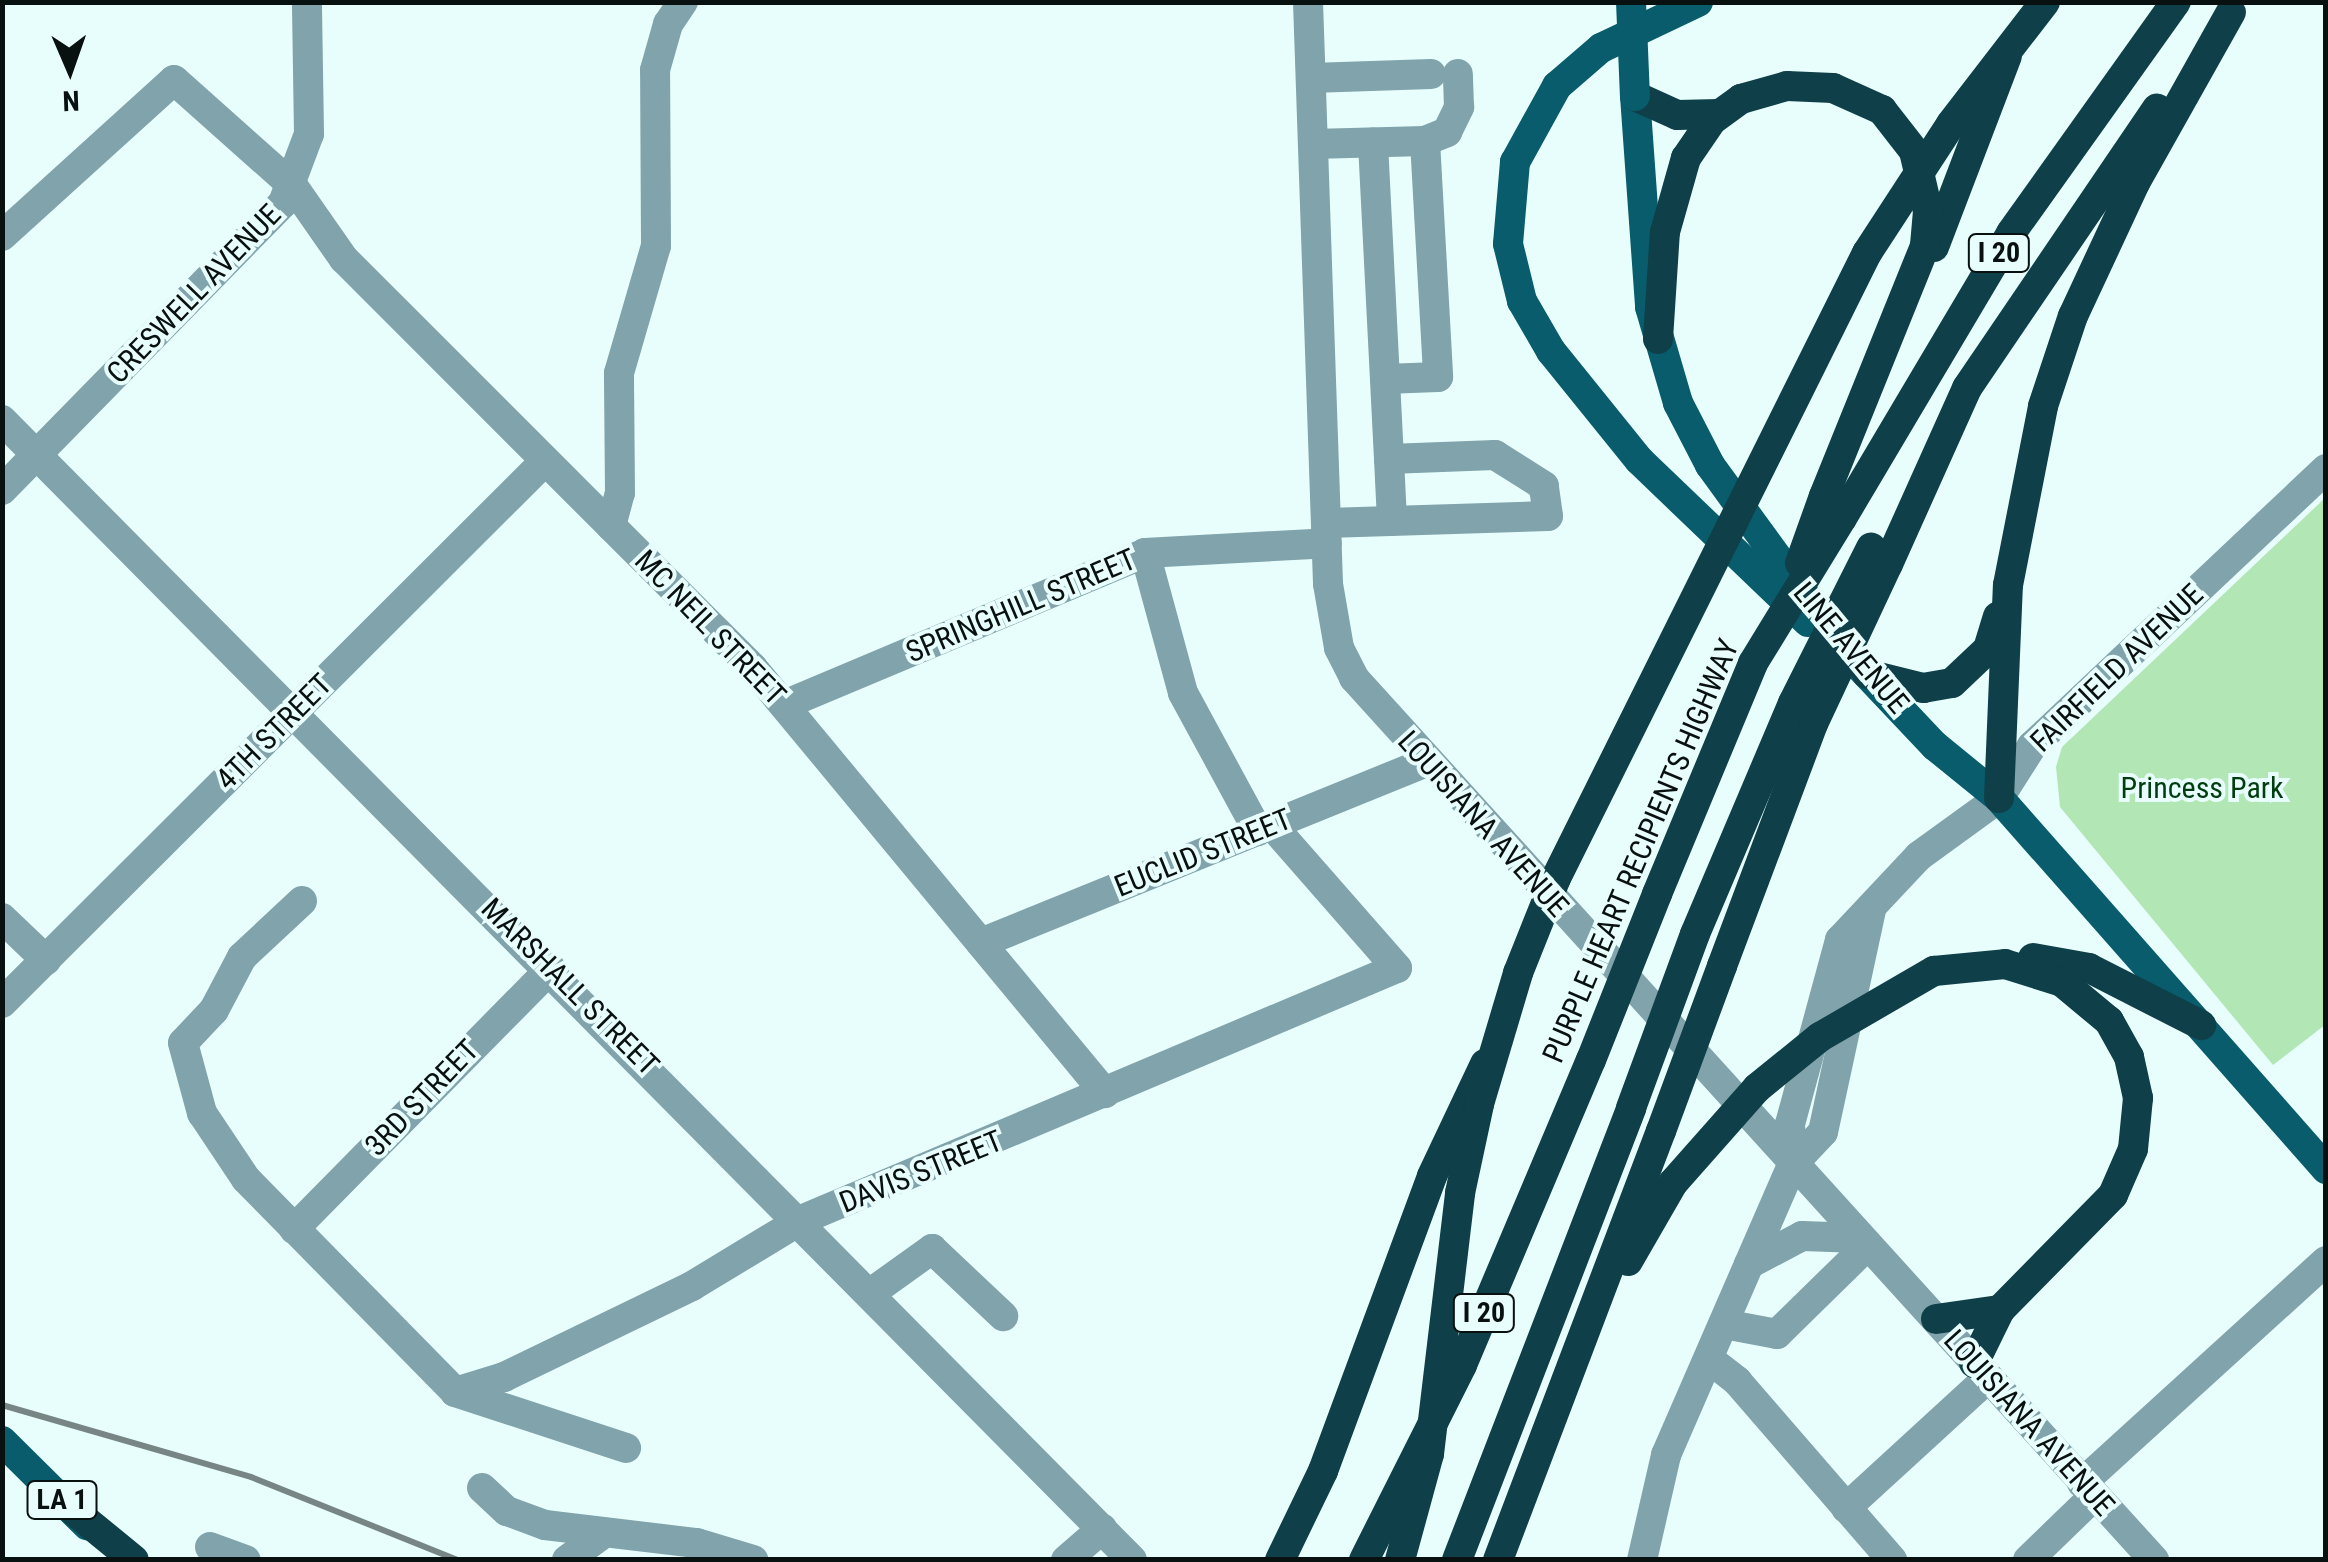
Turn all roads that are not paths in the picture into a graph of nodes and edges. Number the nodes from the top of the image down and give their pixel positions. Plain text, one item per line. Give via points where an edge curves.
1 (307, 2) edge
2 (682, 2) edge
3 (1308, 2) edge
4 (1632, 2) edge
5 (1698, 2) edge
6 (2028, 2) edge
7 (2045, 2) edge
8 (2176, 2) edge
9 (2234, 7) edge
10 (1311, 78) junction
11 (1635, 96) junction
12 (1720, 114) junction
13 (1425, 140) junction
14 (1374, 142) junction
15 (1314, 144) junction
16 (292, 186) junction
17 (2, 236) edge
18 (1913, 287) junction
19 (1658, 339) junction
20 (1385, 378) junction
21 (2, 420) edge
22 (37, 455) junction
23 (1389, 459) junction
24 (545, 462) junction
25 (2326, 470) edge
26 (2, 490) edge
27 (1833, 506) junction
28 (1392, 521) junction
29 (611, 526) junction
30 (1327, 533) junction
31 (1146, 552) junction
32 (2008, 582) junction
33 (1856, 663) junction
34 (784, 705) junction
35 (294, 712) junction
36 (1803, 714) junction
37 (1426, 762) junction
38 (1999, 798) junction
39 (1265, 828) junction
40 (302, 900) dead end
41 (2, 918) edge
42 (981, 944) junction
43 (46, 960) junction
44 (551, 968) junction
45 (1945, 968) junction
46 (2, 1004) edge
47 (2201, 1025) junction
48 (1494, 1049) junction
49 (1104, 1094) junction
50 (1792, 1165) junction
51 (2326, 1169) edge
52 (802, 1220) junction
53 (294, 1229) junction
54 (1864, 1242) junction
55 (2326, 1261) edge
56 (1749, 1264) junction
57 (872, 1292) junction
58 (2000, 1310) junction
59 (1003, 1316) dead end
60 (1936, 1319) junction
61 (1724, 1324) junction
62 (1708, 1359) junction
63 (1981, 1370) junction
64 (455, 1392) junction
65 (1547, 1425) junction
66 (2, 1441) edge
67 (626, 1448) dead end
68 (482, 1488) dead end
69 (1654, 1489) junction
70 (2088, 1490) junction
71 (68, 1506) junction
72 (1846, 1508) junction
73 (1102, 1529) junction
74 (600, 1536) junction
75 (210, 1548) dead end
76 (1062, 1559) edge
77 (120, 1560) edge
78 (134, 1560) edge
79 (246, 1560) edge
80 (567, 1560) edge
81 (752, 1560) edge
82 (1132, 1560) edge
83 (1280, 1560) edge
84 (1364, 1560) edge
85 (1400, 1560) edge
86 (1457, 1560) edge
87 (1498, 1560) edge
88 (1642, 1560) edge
89 (1666, 1560) edge
90 (1892, 1560) edge
91 (2028, 1560) edge
92 (2154, 1560) edge

1 - 16 street, CRESWELL AVENUE via 309,134
2 - 29 street via 655,70 656,246 620,374 620,494
3 - 10 street, LOUISIANA AVENUE
4 - 11 main road, LINE AVENUE, bridge
5 - 33 main road via 1602,48 1537,114 1510,185 1514,279 1551,351 1639,460 1794,612
6 - 18 highway via 1964,176
7 - 48 highway, bridge via 1950,124 1867,253 1556,878
8 - 27 highway, I 20 via 2011,233
9 - 32 highway via 2135,183 2074,316 2043,406
9 - 36 highway, I 20, bridge via 1923,448 1880,556
10 - 13 street via 1445,74 1459,107 1447,132
10 - 15 street, LOUISIANA AVENUE
11 - 12 highway via 1677,115
11 - 19 main road, LINE AVENUE via 1643,265
12 - 18 highway via 1767,90 1806,86 1859,96 1882,110 1914,151 1924,182 1928,230
12 - 19 highway via 1698,136 1677,188 1666,232
13 - 14 street
13 - 20 street via 1438,377
14 - 15 street
14 - 20 street
15 - 30 street, LOUISIANA AVENUE
16 - 17 street, MC NEIL STREET via 174,80
16 - 22 street, CRESWELL AVENUE via 254,238
16 - 24 street, MC NEIL STREET via 344,259
18 - 27 highway
19 - 33 main road, LINE AVENUE via 1678,403 1710,465
20 - 23 street
21 - 22 street, MARSHALL STREET
22 - 26 street, CRESWELL AVENUE
22 - 35 street, MARSHALL STREET
23 - 28 street
23 - 28 street, SPRINGHILL STREET via 1495,455 1544,486 1548,497 1548,516
24 - 29 street, MC NEIL STREET
24 - 35 street, 4TH STREET
25 - 38 street, FAIRFIELD AVENUE via 2032,746
27 - 84 highway, PURPLE HEART RECIPIENTS HIGHWAY / I 20, bridge via 1754,663 1462,1365
28 - 30 street, SPRINGHILL STREET
29 - 34 street, MC NEIL STREET
30 - 31 street, SPRINGHILL STREET
30 - 37 street, LOUISIANA AVENUE via 1339,648 1373,704
31 - 34 street, SPRINGHILL STREET
31 - 39 street via 1183,693
32 - 33 highway via 1988,649 1962,677 1924,688
32 - 38 highway
33 - 38 main road, LINE AVENUE via 1935,746
34 - 42 street, MC NEIL STREET
35 - 43 street, 4TH STREET
35 - 44 street, MARSHALL STREET
36 - 65 highway, bridge via 1722,966
36 - 86 highway, bridge via 1694,934
37 - 39 street, EUCLID STREET
37 - 50 street, LOUISIANA AVENUE
38 - 47 main road, LINE AVENUE
38 - 50 street, FAIRFIELD AVENUE via 1919,856 1871,910 1823,1132
39 - 42 street, EUCLID STREET
39 - 49 street, DAVIS STREET via 1396,968
40 - 53 street via 242,956 214,1010 183,1042 202,1112 246,1178
41 - 43 street
42 - 49 street, MC NEIL STREET
43 - 46 street, 4TH STREET
44 - 52 street, MARSHALL STREET
44 - 53 street, 3RD STREET
45 - 47 highway via 2058,960 2161,1000
45 - 58 highway via 2024,968 2088,998 2120,1038 2138,1098 2133,1149 2113,1195
45 - 65 highway, bridge via 1820,1037 1757,1088 1673,1183
47 - 51 main road, LINE AVENUE
48 - 83 highway, bridge via 1456,1119 1324,1470
48 - 85 highway, bridge via 1460,1194 1428,1454
49 - 52 street, DAVIS STREET
50 - 54 street, LOUISIANA AVENUE
50 - 56 street, FAIRFIELD AVENUE
52 - 57 street, MARSHALL STREET
52 - 64 street, DAVIS STREET via 692,1286 504,1377
53 - 64 street
54 - 56 street via 1802,1236
54 - 60 street, LOUISIANA AVENUE
54 - 61 street via 1777,1334
55 - 70 street
56 - 61 street, FAIRFIELD AVENUE
57 - 59 street via 932,1248
57 - 73 street, MARSHALL STREET
58 - 60 highway
58 - 63 highway
60 - 63 street, LOUISIANA AVENUE
61 - 62 street, FAIRFIELD AVENUE
62 - 69 street, FAIRFIELD AVENUE
62 - 72 street via 1737,1381
63 - 70 street, LOUISIANA AVENUE
63 - 72 street
64 - 67 street
65 - 87 highway
66 - 71 main road, LA 1
68 - 74 street via 506,1511
69 - 88 street, FAIRFIELD AVENUE
69 - 89 street
70 - 91 street
70 - 92 street, LOUISIANA AVENUE
71 - 77 main road, LA 1
71 - 78 highway
72 - 90 street
73 - 76 street
73 - 82 street, MARSHALL STREET
74 - 80 street
74 - 81 street via 696,1543
75 - 79 street

